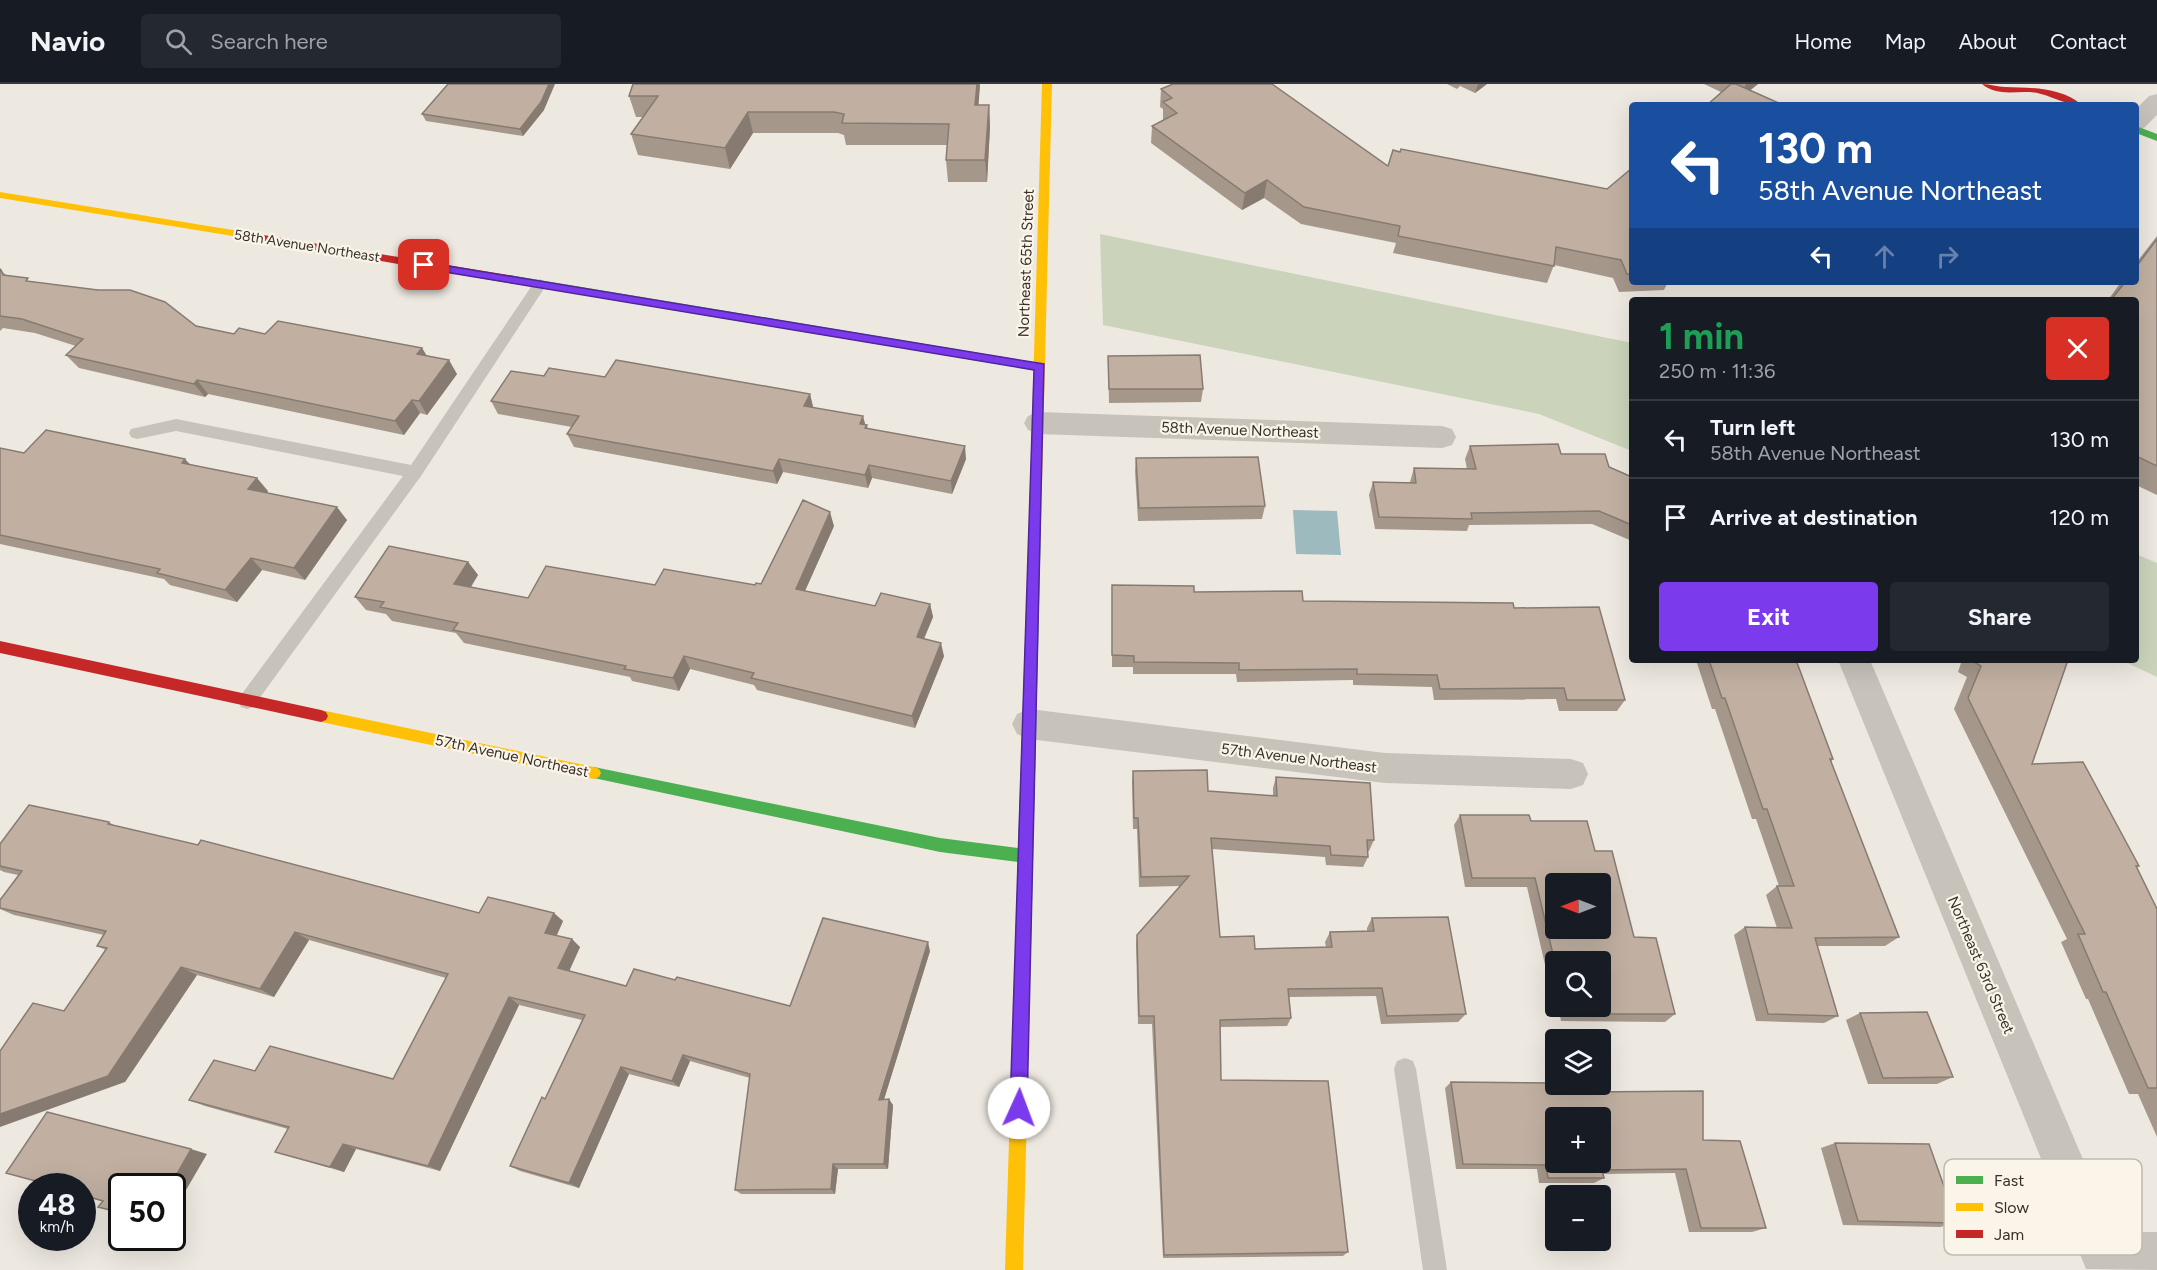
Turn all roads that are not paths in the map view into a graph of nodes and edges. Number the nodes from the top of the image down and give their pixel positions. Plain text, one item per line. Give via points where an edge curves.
1 (1047, 84) edge
2 (1987, 84) edge
3 (2038, 87) edge
4 (2157, 101) edge
5 (2070, 102) edge
6 (2139, 120) edge
7 (2139, 130) edge
8 (2157, 138) edge
9 (0, 195) edge
10 (540, 284) junction
11 (1040, 367) junction
12 (1038, 423) junction
13 (137, 433) dead end
14 (1442, 436) dead end
15 (415, 472) junction
16 (0, 647) edge
17 (1855, 663) edge
18 (247, 701) junction
19 (1029, 724) junction
20 (1571, 774) dead end
21 (1026, 856) junction
22 (1405, 1069) dead end
23 (2061, 1159) edge
24 (2157, 1253) edge
25 (2104, 1262) edge
26 (1014, 1270) edge
27 (1435, 1270) edge

1 - 11 street, Northeast 65th Street
2 - 3 street via 2000,90
3 - 5 street
4 - 6 street
7 - 8 street
9 - 10 street, 58th Avenue Northeast
10 - 11 street, 58th Avenue Northeast
10 - 15 lane
11 - 12 street, Northeast 65th Street
12 - 14 street, 58th Avenue Northeast
12 - 19 street, Northeast 65th Street
13 - 15 lane via 176,425
15 - 18 lane
16 - 18 street, 57th Avenue Northeast
17 - 23 street, Northeast 63rd Street
18 - 21 street, 57th Avenue Northeast via 940,845
19 - 20 street, 57th Avenue Northeast via 1385,768
19 - 21 street, Northeast 65th Street
21 - 26 street, Northeast 65th Street
22 - 27 lane
24 - 25 street

